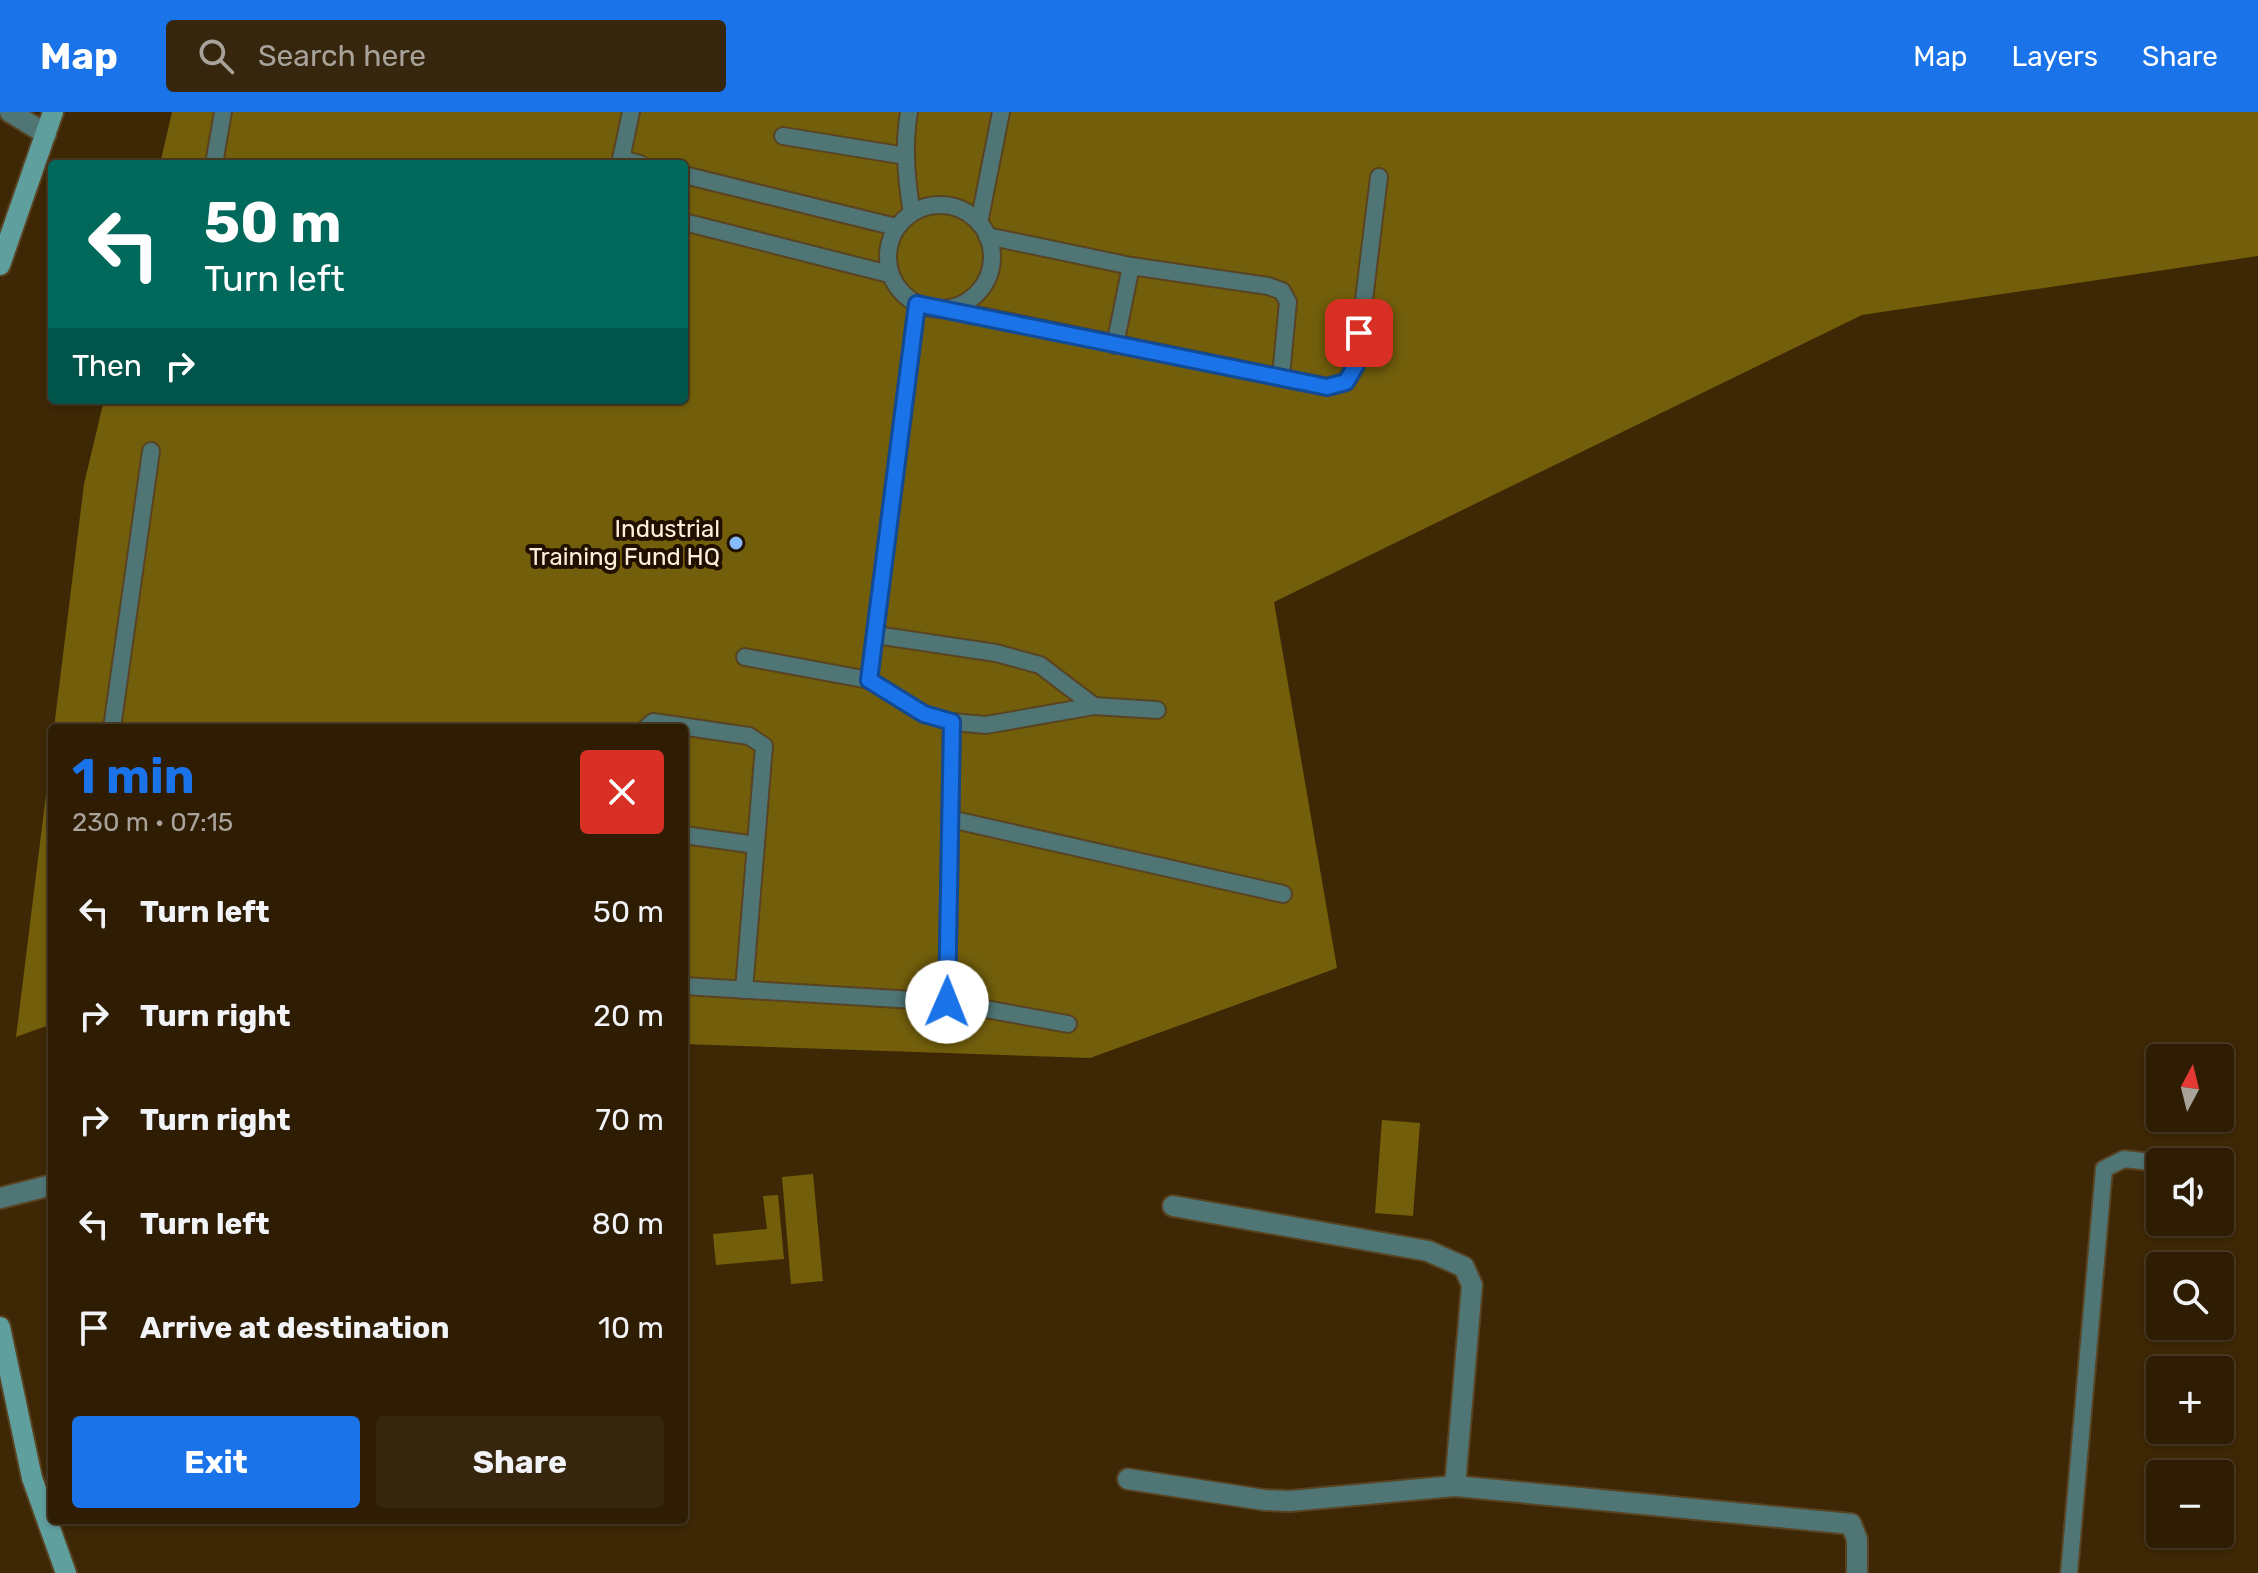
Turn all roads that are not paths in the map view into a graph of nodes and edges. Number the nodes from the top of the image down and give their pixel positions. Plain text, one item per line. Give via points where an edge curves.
1 (10, 112) edge
2 (53, 112) edge
3 (223, 112) edge
4 (631, 112) edge
5 (909, 112) edge
6 (1001, 112) edge
7 (46, 134) junction
8 (783, 136) dead end
9 (906, 156) junction
10 (215, 160) edge
11 (620, 160) edge
12 (688, 176) edge
13 (1379, 177) dead end
14 (912, 213) junction
15 (688, 223) edge
16 (896, 227) junction
17 (983, 230) junction
18 (0, 265) edge
19 (1131, 266) junction
20 (889, 274) junction
21 (917, 304) junction
22 (947, 309) junction
23 (1115, 345) junction
24 (1281, 376) junction
25 (151, 451) dead end
26 (876, 635) junction
27 (745, 657) dead end
28 (869, 680) junction
29 (1094, 706) junction
30 (1157, 710) dead end
31 (952, 722) junction
32 (113, 724) edge
33 (688, 727) edge
34 (950, 819) junction
35 (688, 836) edge
36 (756, 845) junction
37 (1283, 894) dead end
38 (688, 986) edge
39 (744, 990) junction
40 (947, 1002) junction
41 (1068, 1024) dead end
42 (2146, 1161) edge
43 (48, 1186) edge
44 (0, 1198) edge
45 (1173, 1206) dead end
46 (0, 1327) edge
47 (1128, 1479) dead end
48 (1455, 1486) junction
49 (48, 1523) edge
50 (48, 1524) edge
51 (66, 1573) edge
52 (1857, 1573) edge
53 (2069, 1573) edge

1 - 7 street
2 - 7 main road
3 - 10 lane
4 - 11 lane
5 - 9 lane
6 - 17 lane
7 - 18 main road
8 - 9 lane
9 - 14 lane
12 - 16 lane
13 - 24 lane via 1356,365 1346,382 1327,387
14 - 16 lane
14 - 17 lane via 935,205 959,209
15 - 20 lane
16 - 20 lane via 888,250
17 - 19 lane
17 - 22 lane via 992,252 985,283 962,304
19 - 23 lane
19 - 24 lane via 1282,291 1288,302
20 - 21 lane
21 - 22 lane
21 - 26 lane
22 - 23 lane
23 - 24 lane
25 - 32 lane
26 - 28 lane
26 - 29 lane via 1040,665
27 - 28 lane
28 - 31 lane via 924,714
29 - 30 lane
29 - 31 lane via 986,725
31 - 34 lane
33 - 36 lane via 749,736 764,746
34 - 37 lane
34 - 40 lane
35 - 36 lane
36 - 39 lane
38 - 39 lane
39 - 40 lane
40 - 41 lane
42 - 53 lane via 2124,1159 2104,1169
43 - 44 street
45 - 48 street via 1428,1251 1464,1267 1472,1285
46 - 49 main road via 32,1478
47 - 48 street via 1290,1501
48 - 52 street via 1851,1524 1857,1539
50 - 51 main road

